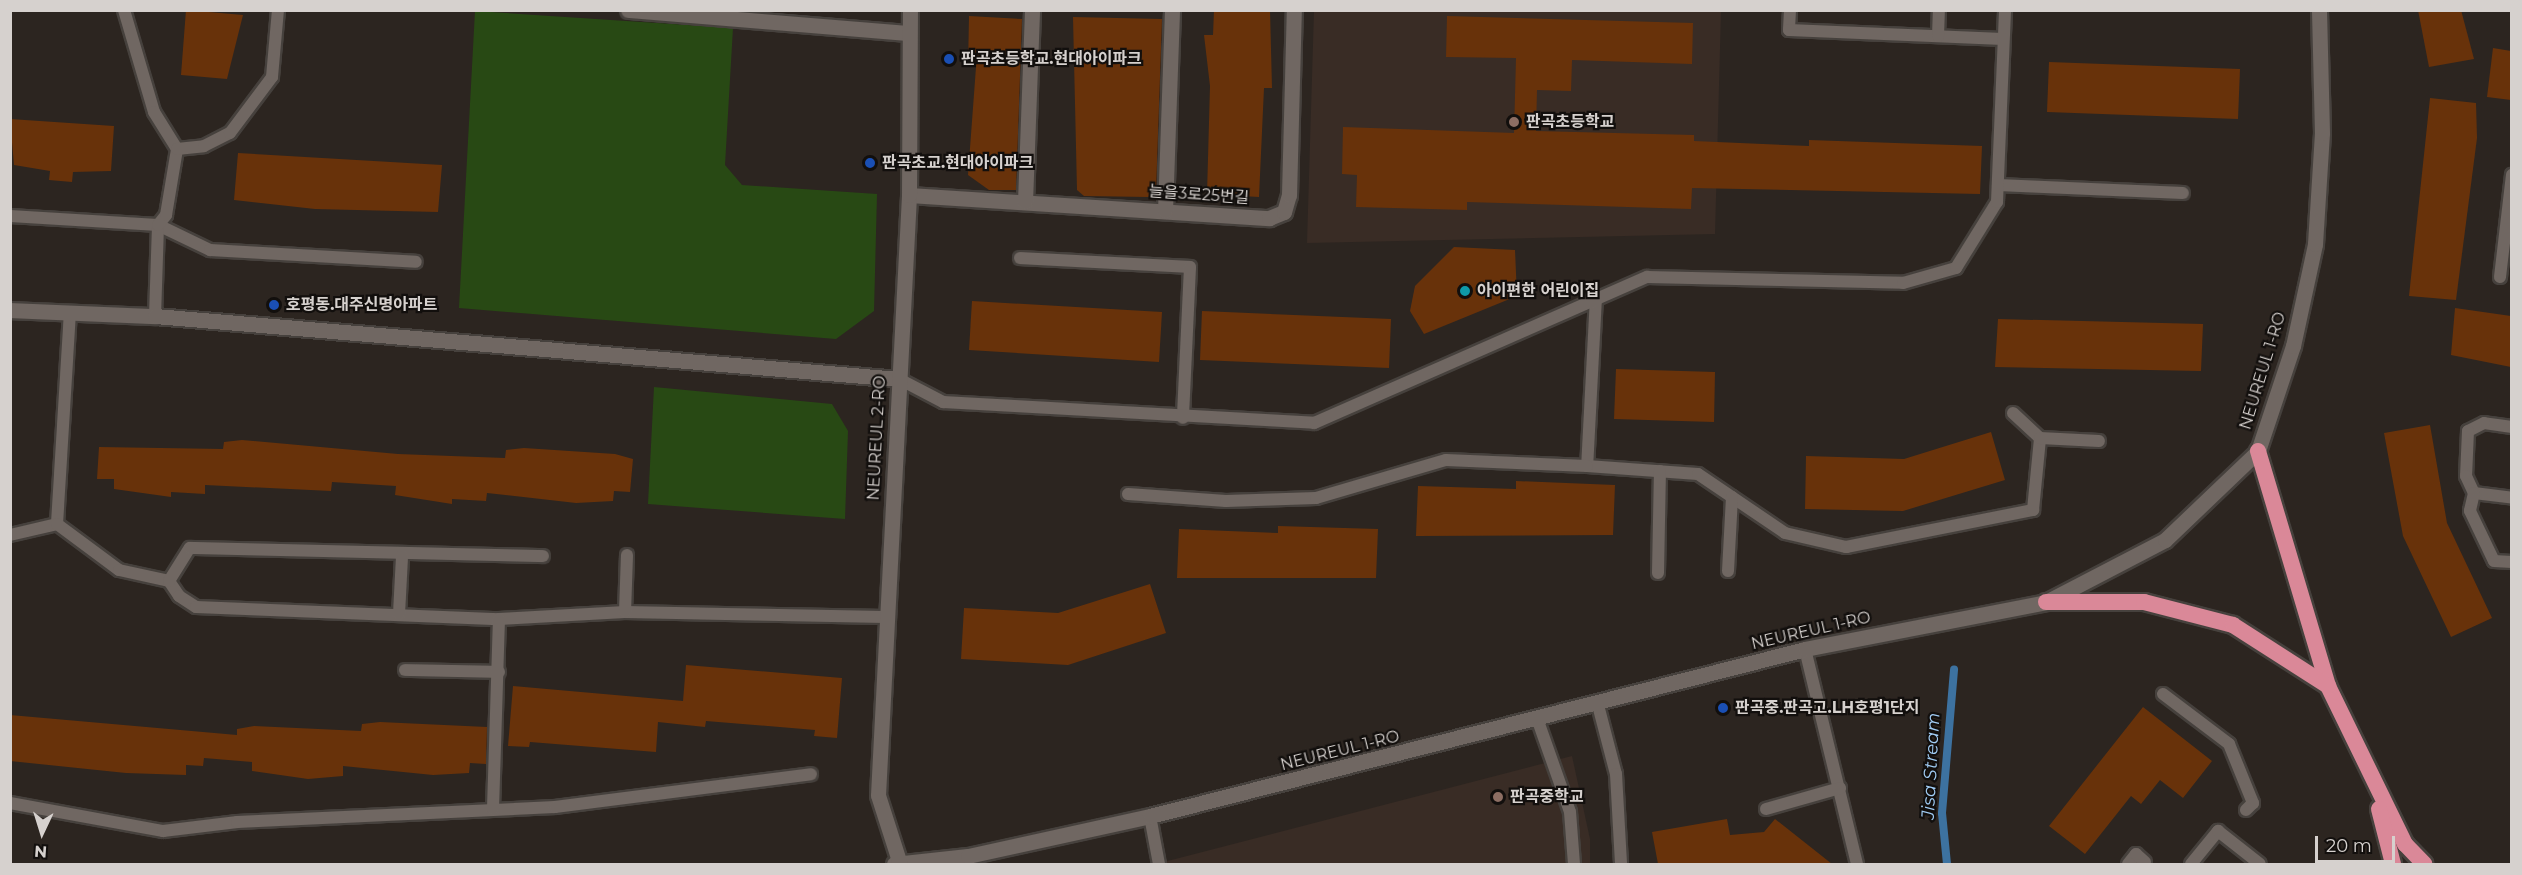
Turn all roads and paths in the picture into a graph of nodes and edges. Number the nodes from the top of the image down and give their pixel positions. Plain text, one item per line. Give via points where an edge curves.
1 (124, 10) edge
2 (278, 10) edge
3 (628, 10) edge
4 (910, 10) edge
5 (1032, 10) edge
6 (1172, 10) edge
7 (1294, 10) edge
8 (1790, 10) edge
9 (1939, 10) edge
10 (2005, 10) edge
11 (2319, 10) edge
12 (722, 14) edge
13 (909, 33) junction
14 (1938, 36) junction
15 (2003, 39) junction
16 (177, 149) junction
17 (2511, 174) edge
18 (1998, 185) junction
19 (2182, 193) dead end
20 (909, 195) junction
21 (1025, 202) junction
22 (1165, 211) junction
23 (10, 216) edge
24 (158, 225) junction
25 (1020, 258) dead end
26 (416, 262) dead end
27 (2500, 277) dead end
28 (1596, 297) junction
29 (10, 309) edge
30 (70, 313) junction
31 (155, 316) junction
32 (899, 379) junction
33 (2013, 413) dead end
34 (1183, 418) junction
35 (2511, 427) edge
36 (2040, 438) junction
37 (2099, 441) dead end
38 (2258, 451) junction
39 (1587, 466) junction
40 (1660, 471) junction
41 (2474, 493) junction
42 (1128, 495) dead end
43 (1732, 497) junction
44 (2511, 498) edge
45 (57, 524) junction
46 (10, 535) edge
47 (627, 555) dead end
48 (543, 556) dead end
49 (402, 557) junction
50 (2511, 562) edge
51 (1728, 571) dead end
52 (1658, 573) dead end
53 (169, 581) junction
54 (2046, 602) junction
55 (625, 612) junction
56 (399, 614) junction
57 (885, 616) junction
58 (499, 619) junction
59 (1805, 649) junction
60 (405, 670) dead end
61 (499, 672) junction
62 (2328, 686) junction
63 (2163, 694) dead end
64 (1598, 705) junction
65 (1538, 721) junction
66 (811, 774) dead end
67 (2371, 777) junction
68 (1840, 788) junction
69 (10, 803) edge
70 (493, 809) junction
71 (1766, 809) dead end
72 (2246, 810) dead end
73 (1150, 816) junction
74 (2404, 844) junction
75 (2145, 862) dead end
76 (897, 864) edge
77 (1159, 864) edge
78 (1574, 864) edge
79 (1621, 864) edge
80 (1857, 864) edge
81 (2128, 864) edge
82 (2191, 864) edge
83 (2260, 864) edge
84 (2393, 864) edge
85 (2413, 864) edge
86 (2424, 864) edge

1 - 16 lane via 154,112
2 - 16 lane via 272,77 230,133 204,146
3 - 12 street
4 - 13 street, NEUREUL 2-RO
5 - 21 street
6 - 22 street
7 - 22 street, 늘을3로25번길 via 1284,212 1269,218
8 - 14 lane via 1789,30
9 - 14 lane
10 - 15 lane
11 - 38 street, NEUREUL 1-RO via 2322,133 2315,244 2293,346
12 - 13 street
13 - 20 street, NEUREUL 2-RO
14 - 15 lane
15 - 18 lane
16 - 24 lane via 166,215
17 - 27 lane
18 - 19 lane
18 - 28 lane via 1997,202 1956,268 1903,283 1647,277
20 - 21 street, 늘을3로25번길
20 - 32 street, NEUREUL 2-RO
21 - 22 street, 늘을3로25번길
23 - 24 lane
24 - 26 lane via 210,250
24 - 31 lane
25 - 34 lane via 1190,267
28 - 34 lane via 1314,423
28 - 39 lane
29 - 30 street
30 - 31 street
30 - 45 lane
31 - 32 street
32 - 34 lane via 943,402
32 - 57 street, NEUREUL 2-RO
33 - 36 lane
35 - 41 lane via 2484,423 2468,430 2466,476
36 - 37 lane
36 - 43 lane via 2033,510 1846,547 1785,533
38 - 54 street, NEUREUL 1-RO via 2165,540
38 - 62 highway
39 - 40 lane
39 - 42 lane via 1446,460 1316,498 1226,501
40 - 43 lane via 1698,474
40 - 52 lane
41 - 44 lane
41 - 50 lane via 2470,511 2494,561
43 - 51 lane
45 - 46 lane
45 - 53 lane via 119,570
47 - 55 lane
48 - 49 lane
49 - 53 lane via 190,548
49 - 56 lane
53 - 56 lane via 179,596 196,607
54 - 59 street, NEUREUL 1-RO
54 - 62 highway via 2144,602 2233,625
55 - 57 lane
55 - 58 lane
56 - 58 lane
57 - 76 street, NEUREUL 2-RO via 878,795
58 - 61 lane
59 - 64 street, NEUREUL 1-RO
59 - 68 lane
60 - 61 lane
61 - 70 lane
62 - 67 highway
63 - 72 lane via 2229,744 2253,803
64 - 65 street, NEUREUL 1-RO
64 - 79 lane via 1616,774
65 - 73 street, NEUREUL 1-RO
65 - 78 lane via 1570,812
66 - 70 lane via 555,807
67 - 74 highway
67 - 84 highway
68 - 71 lane
68 - 80 lane
69 - 70 lane via 163,831
73 - 76 street, NEUREUL 1-RO via 968,856
73 - 77 lane
74 - 85 highway
74 - 86 highway
75 - 81 lane via 2136,855
82 - 83 lane via 2218,831

